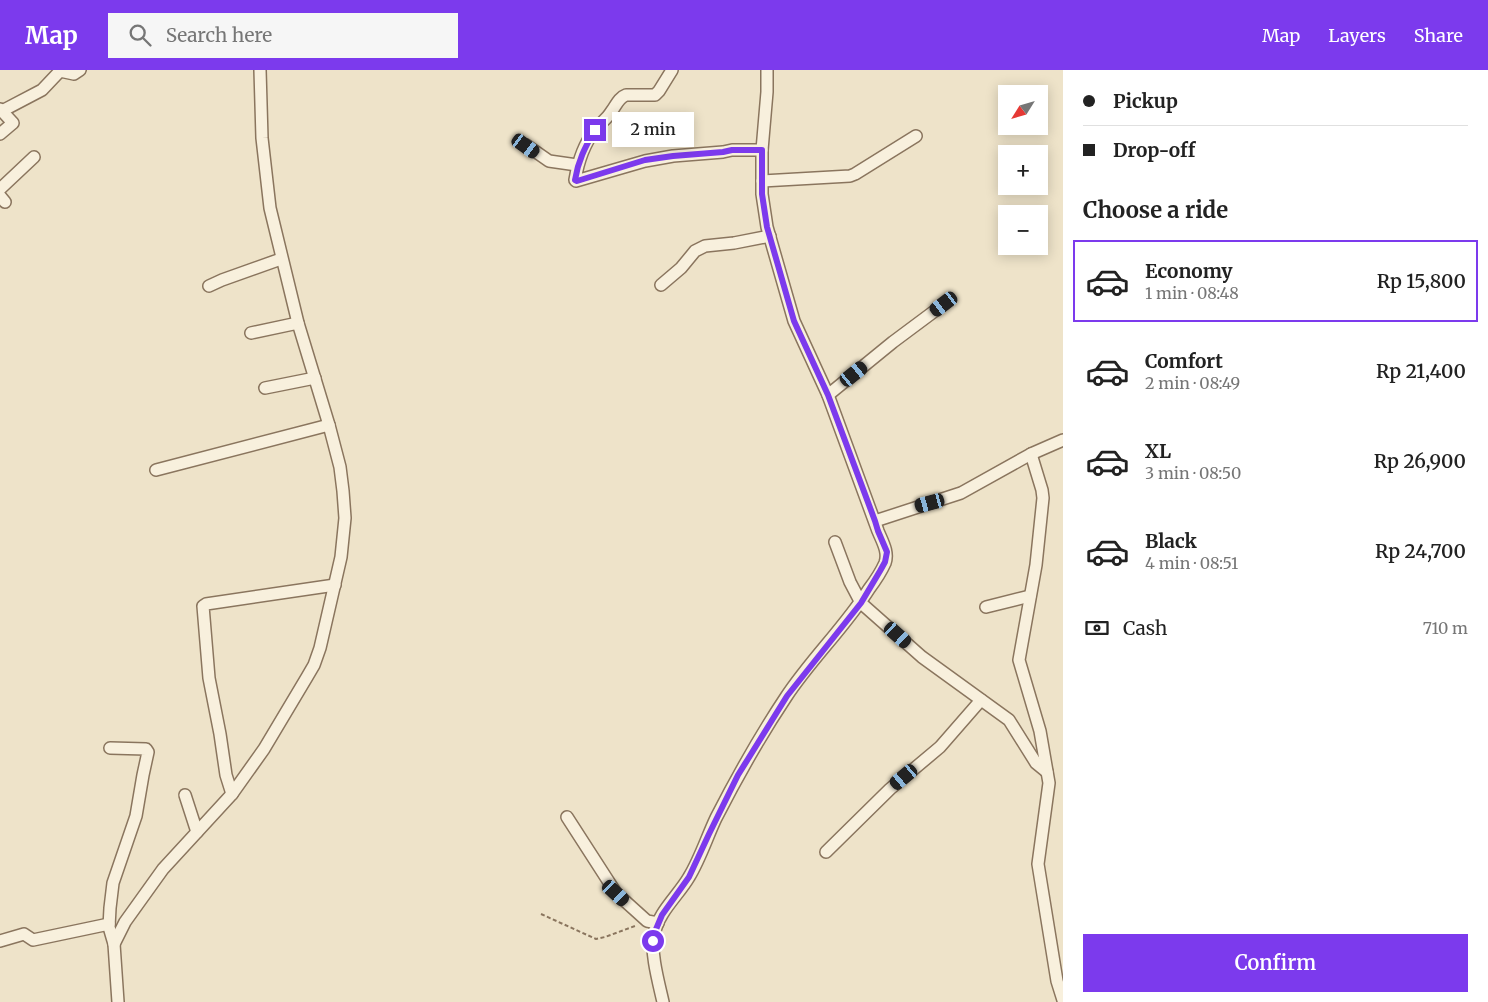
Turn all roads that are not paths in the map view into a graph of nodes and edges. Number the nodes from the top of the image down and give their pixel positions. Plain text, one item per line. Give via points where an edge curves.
1 (80, 70) edge
2 (260, 70) edge
3 (672, 70) edge
4 (767, 70) edge
5 (1, 110) edge
6 (0, 134) edge
7 (916, 136) dead end
8 (526, 146) dead end
9 (762, 150) junction
10 (34, 157) dead end
11 (577, 165) junction
12 (762, 181) junction
13 (0, 189) edge
14 (770, 236) junction
15 (281, 259) junction
16 (661, 284) dead end
17 (209, 286) dead end
18 (944, 304) dead end
19 (298, 323) junction
20 (251, 333) dead end
21 (315, 378) junction
22 (265, 388) dead end
23 (828, 395) junction
24 (329, 425) junction
25 (1063, 440) edge
26 (1031, 454) junction
27 (156, 470) dead end
28 (875, 521) junction
29 (835, 542) dead end
30 (335, 585) junction
31 (1030, 596) junction
32 (861, 603) junction
33 (986, 607) dead end
34 (981, 700) junction
35 (110, 748) dead end
36 (1047, 772) junction
37 (232, 794) junction
38 (184, 796) dead end
39 (567, 816) dead end
40 (197, 832) junction
41 (826, 852) dead end
42 (652, 922) junction
43 (109, 924) junction
44 (0, 941) edge
45 (114, 944) junction
46 (1063, 1000) edge
47 (118, 1002) edge
48 (663, 1002) edge

1 - 5 street via 74,74 60,71 42,90
2 - 15 street via 262,138 269,200
3 - 11 street via 654,95 622,97 595,130
4 - 9 street
5 - 6 street via 13,123
7 - 12 street via 850,176
8 - 11 street via 546,160
9 - 11 street via 732,150 645,160 577,181
9 - 12 street
10 - 13 street
12 - 14 street
14 - 16 street via 705,246
14 - 23 street via 794,321
15 - 17 street
15 - 19 street
18 - 23 street
19 - 20 street
19 - 21 street
21 - 22 street
21 - 24 street
23 - 28 street
24 - 27 street
24 - 30 street via 340,468 344,507 341,558
25 - 26 street
26 - 28 street via 962,493
26 - 31 street via 1043,498
28 - 32 street via 887,556
29 - 32 street
30 - 37 street via 314,665 264,749
30 - 37 street via 203,606 209,678
31 - 33 street
31 - 36 street via 1019,660 1040,731
32 - 34 street via 922,657
32 - 42 street via 787,696 738,775 689,877 662,915
34 - 36 street via 1009,720 1036,762
34 - 41 street via 940,747 890,789
35 - 43 street via 146,748 148,752 136,816 113,883
36 - 46 street via 1049,787 1038,864
37 - 40 street
38 - 40 street
39 - 42 street via 616,893
40 - 45 street via 159,874 125,922
42 - 48 street via 656,976
43 - 44 street via 32,940 24,934
43 - 45 street
45 - 47 street

